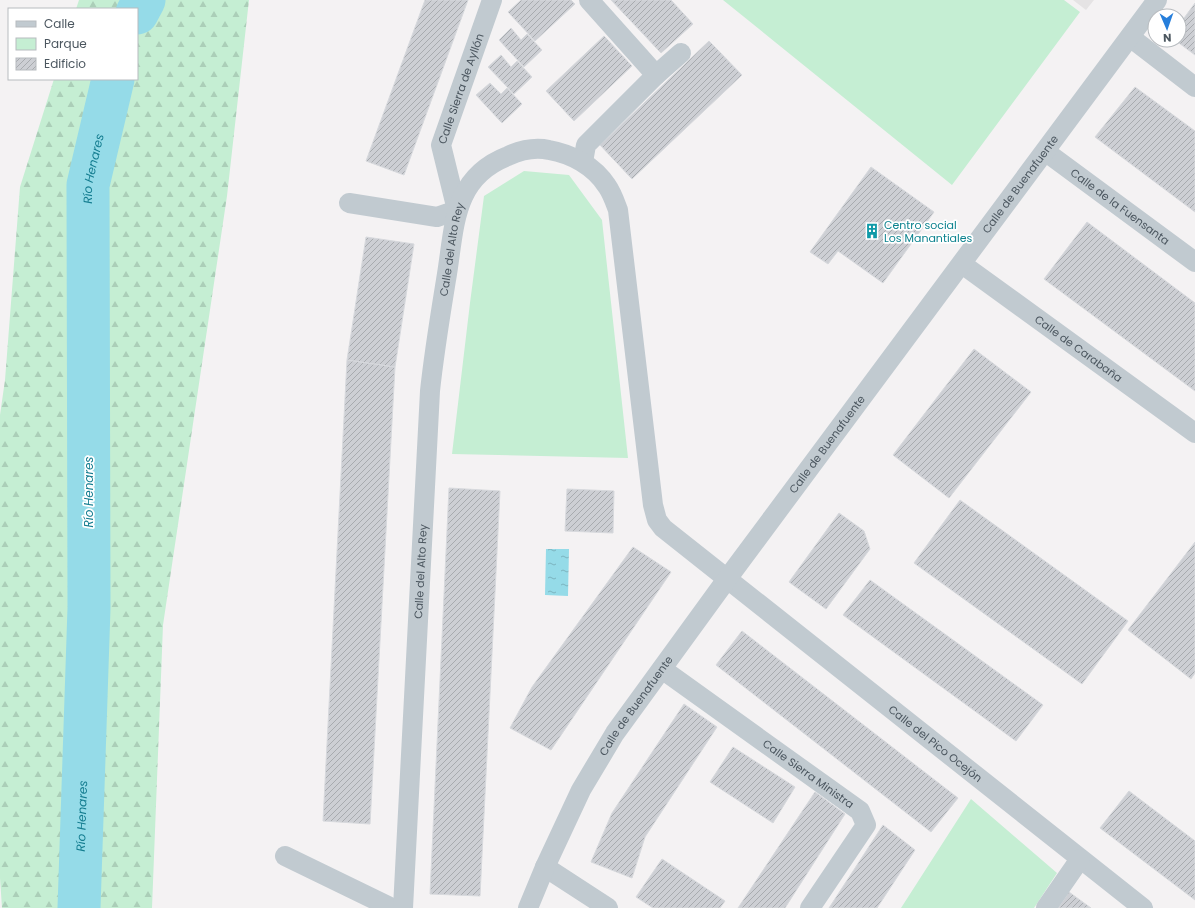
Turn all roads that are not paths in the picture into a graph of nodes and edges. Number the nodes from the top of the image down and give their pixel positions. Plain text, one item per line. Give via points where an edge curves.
1 (492, 0) edge
2 (589, 0) edge
3 (1157, 0) edge
4 (1130, 37) junction
5 (681, 53) dead end
6 (656, 75) junction
7 (1195, 86) edge
8 (1046, 152) junction
9 (582, 162) junction
10 (349, 203) dead end
11 (457, 210) junction
12 (1195, 262) edge
13 (962, 264) junction
14 (1195, 433) edge
15 (727, 579) junction
16 (662, 669) junction
17 (285, 856) dead end
18 (1080, 859) junction
19 (545, 867) junction
20 (392, 908) edge
21 (403, 908) edge
22 (528, 908) edge
23 (608, 908) edge
24 (810, 908) edge
25 (1046, 908) edge
26 (1143, 908) edge

1 - 11 street, Calle Sierra de Ayllón via 441,144
2 - 6 street
3 - 4 street, Calle de Buenafuente
4 - 7 street
4 - 8 street, Calle de Buenafuente
5 - 6 street
6 - 9 street via 586,145
8 - 12 street, Calle de la Fuensanta
8 - 13 street, Calle de Buenafuente
9 - 11 street, Calle del Alto Rey via 567,154 545,149 509,155 491,164 474,178
9 - 15 street, Calle del Alto Rey via 607,186 618,210 657,520 663,528
10 - 11 street via 437,218
11 - 21 street, Calle del Alto Rey via 430,391
13 - 14 street, Calle de Carabaña
13 - 15 street, Calle de Buenafuente
15 - 16 street, Calle de Buenafuente
15 - 18 street, Calle del Pico Ocejón
16 - 19 street, Calle de Buenafuente via 615,733 592,771
16 - 24 street, Calle Sierra Ministra via 860,811 866,825
17 - 20 street
18 - 25 street
18 - 26 street, Calle del Pico Ocejón
19 - 22 street, Calle de Buenafuente
19 - 23 street

